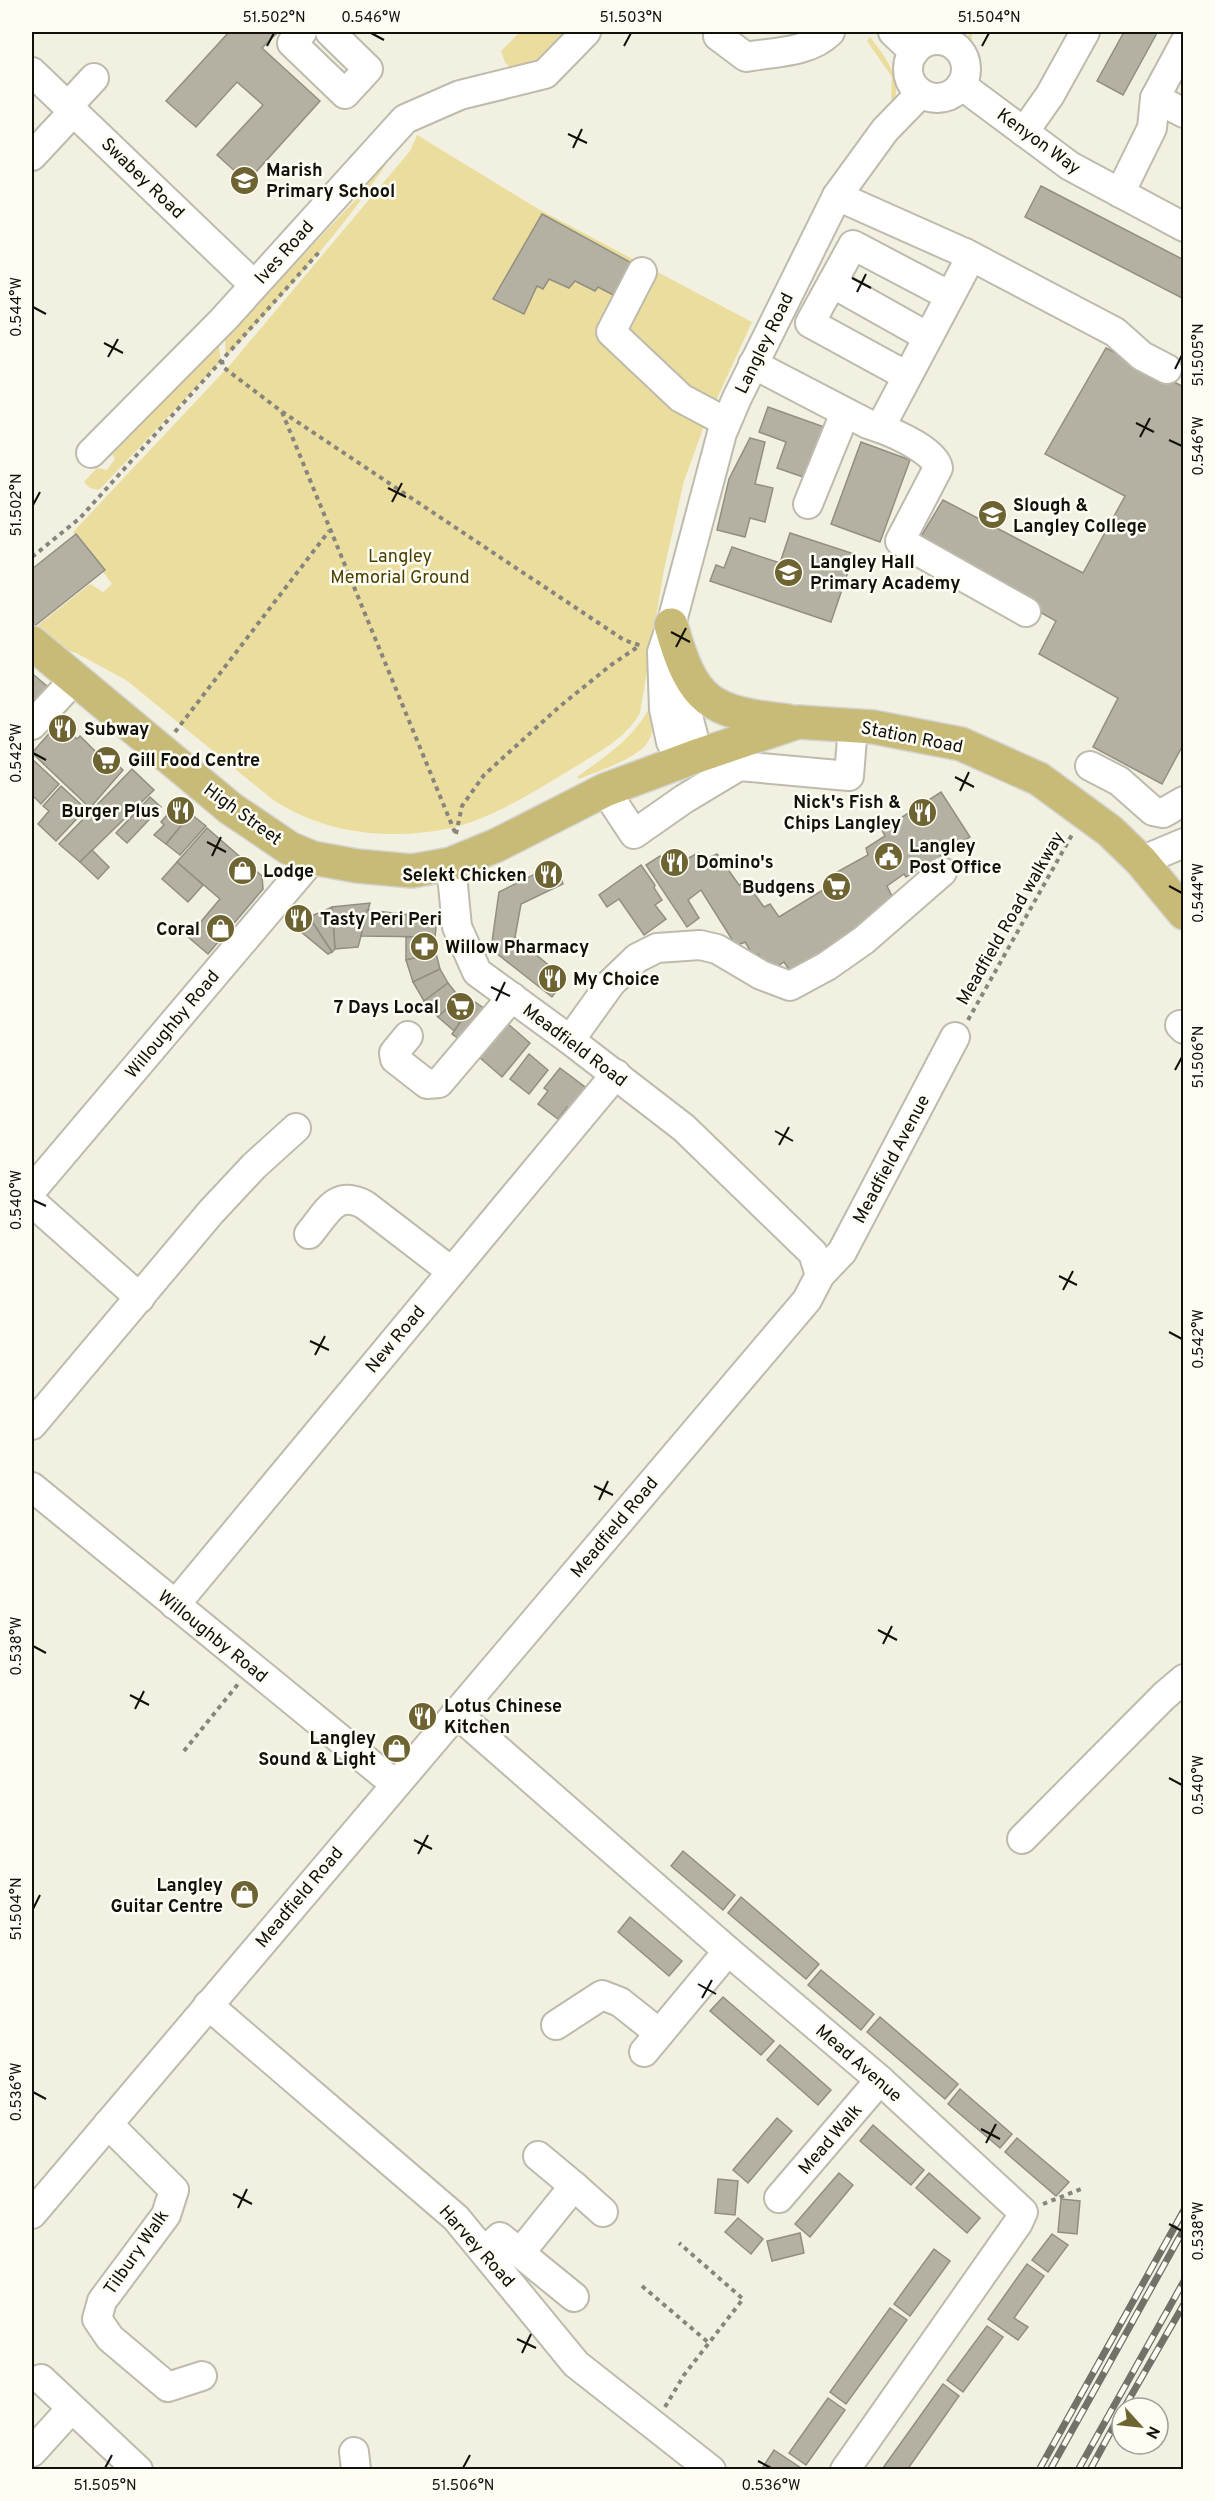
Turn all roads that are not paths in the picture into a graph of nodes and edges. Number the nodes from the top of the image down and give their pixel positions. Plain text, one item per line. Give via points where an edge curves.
1 (302, 32) edge
2 (330, 32) edge
3 (586, 32) edge
4 (830, 32) edge
5 (893, 32) edge
6 (1085, 32) edge
7 (718, 36) dead end
8 (952, 37) edge
9 (1184, 44) edge
10 (914, 52) junction
11 (32, 72) edge
12 (94, 78) dead end
13 (961, 85) junction
14 (921, 93) junction
15 (1155, 98) junction
16 (70, 109) junction
17 (1184, 113) edge
18 (1024, 132) junction
19 (32, 156) edge
20 (1120, 193) junction
21 (837, 196) junction
22 (1184, 227) edge
23 (965, 253) junction
24 (642, 272) dead end
25 (832, 283) junction
26 (254, 285) junction
27 (950, 296) junction
28 (928, 337) junction
29 (753, 364) junction
30 (1167, 369) dead end
31 (907, 376) junction
32 (845, 412) junction
33 (726, 422) junction
34 (880, 428) junction
35 (100, 450) dead end
36 (808, 504) dead end
37 (1026, 612) dead end
38 (658, 640) junction
39 (32, 643) edge
40 (74, 680) junction
41 (744, 716) junction
42 (798, 723) junction
43 (32, 725) edge
44 (853, 726) junction
45 (686, 745) junction
46 (1090, 766) dead end
47 (605, 790) junction
48 (1184, 801) edge
49 (1184, 843) edge
50 (497, 846) junction
51 (457, 853) junction
52 (313, 858) junction
53 (1141, 861) junction
54 (942, 872) dead end
55 (1184, 913) edge
56 (512, 997) junction
57 (408, 1036) dead end
58 (955, 1037) road end
59 (570, 1040) junction
60 (616, 1074) junction
61 (296, 1128) dead end
62 (32, 1190) edge
63 (32, 1202) edge
64 (309, 1234) dead end
65 (451, 1271) junction
66 (820, 1275) junction
67 (140, 1298) junction
68 (32, 1425) edge
69 (32, 1487) edge
70 (175, 1605) junction
71 (1184, 1679) edge
72 (456, 1713) junction
73 (395, 1784) junction
74 (1022, 1839) dead end
75 (728, 1951) junction
76 (208, 2005) junction
77 (556, 2025) dead end
78 (880, 2080) junction
79 (108, 2124) junction
80 (538, 2156) dead end
81 (574, 2186) junction
82 (779, 2198) dead end
83 (603, 2212) dead end
84 (32, 2214) edge
85 (485, 2252) junction
86 (520, 2253) junction
87 (574, 2297) dead end
88 (202, 2376) dead end
89 (41, 2379) dead end
90 (71, 2409) junction
91 (32, 2452) edge
92 (695, 2465) edge
93 (138, 2469) edge
94 (845, 2469) edge

1 - 2 street via 292,43 345,94 368,69
3 - 26 street, Ives Road via 545,74 460,95 405,119
4 - 7 street via 804,47 746,57
5 - 10 street
6 - 18 street
8 - 10 street via 930,41
8 - 13 street via 966,66
9 - 15 street
10 - 14 street via 908,74
11 - 16 street, Swabey Road
12 - 16 street
13 - 14 street via 955,92 938,98
13 - 18 street, Kenyon Way
14 - 21 street, Langley Road via 885,130
15 - 17 street
15 - 20 street via 1152,128
16 - 19 street
16 - 26 street, Swabey Road
18 - 20 street, Kenyon Way via 1070,166
20 - 22 street, Kenyon Way
21 - 23 street
21 - 29 street, Langley Road
23 - 27 street via 965,268
23 - 30 street via 1115,332 1142,356
24 - 33 street via 611,332 681,398
25 - 27 street via 853,245
25 - 28 street
25 - 31 street via 810,323
26 - 35 street, Ives Road
27 - 28 street
28 - 31 street
29 - 32 street
29 - 33 street, Langley Road
31 - 34 street
32 - 34 street
32 - 36 street
33 - 38 street, Langley Road
34 - 37 street via 927,452 938,468 900,541
38 - 41 main road via 680,656 709,701
38 - 45 street, Langley Road via 672,652
39 - 40 main road, High Street
40 - 43 street
40 - 52 main road, High Street via 230,808 289,848
41 - 42 main road
41 - 45 main road
42 - 44 main road, Station Road
42 - 45 main road, Station Road
44 - 47 street via 849,776 739,766 634,834
44 - 53 main road, Station Road via 961,744 1039,779 1086,811
45 - 47 main road, High Street
45 - 50 main road, High Street via 575,788
46 - 48 street via 1119,781 1153,811 1163,813
47 - 50 main road, High Street
49 - 53 street
50 - 51 main road, High Street
51 - 52 main road, High Street via 412,871
51 - 56 street, Meadfield Road via 457,927 477,972
52 - 62 street, Willoughby Road
53 - 55 main road, Station Road
54 - 59 street via 864,940 790,986 760,975 717,949 700,945 657,948 638,958 611,983
56 - 57 street via 439,1083 427,1084 395,1059 394,1053
56 - 59 street, Meadfield Road
58 - 66 street, Meadfield Avenue via 842,1252
59 - 60 street, Meadfield Road
60 - 65 street, New Road
60 - 66 street, Meadfield Road via 684,1128 813,1252
61 - 67 street via 211,1212
63 - 67 street
64 - 65 street via 338,1201 352,1198
65 - 70 street, New Road
66 - 72 street, Meadfield Road via 807,1300
67 - 68 street
69 - 70 street, Willoughby Road
70 - 73 street, Willoughby Road
71 - 74 street
72 - 73 street, Meadfield Road
72 - 75 street, Mead Avenue
73 - 76 street, Meadfield Road
75 - 77 street via 652,2043 621,2002 602,1995
75 - 78 street, Mead Avenue
76 - 79 street, Meadfield Road
76 - 85 street, Harvey Road via 456,2218
78 - 82 street, Mead Walk
78 - 94 street, Mead Avenue via 1023,2212
79 - 84 street, Meadfield Road
79 - 88 street, Tilbury Walk via 174,2190 166,2215 102,2301 97,2319 110,2338 168,2387
80 - 81 street
81 - 83 street
81 - 86 street
85 - 86 street via 500,2237
85 - 92 street, Harvey Road via 576,2364 654,2426
86 - 87 street
89 - 90 street
90 - 91 street
90 - 93 street

